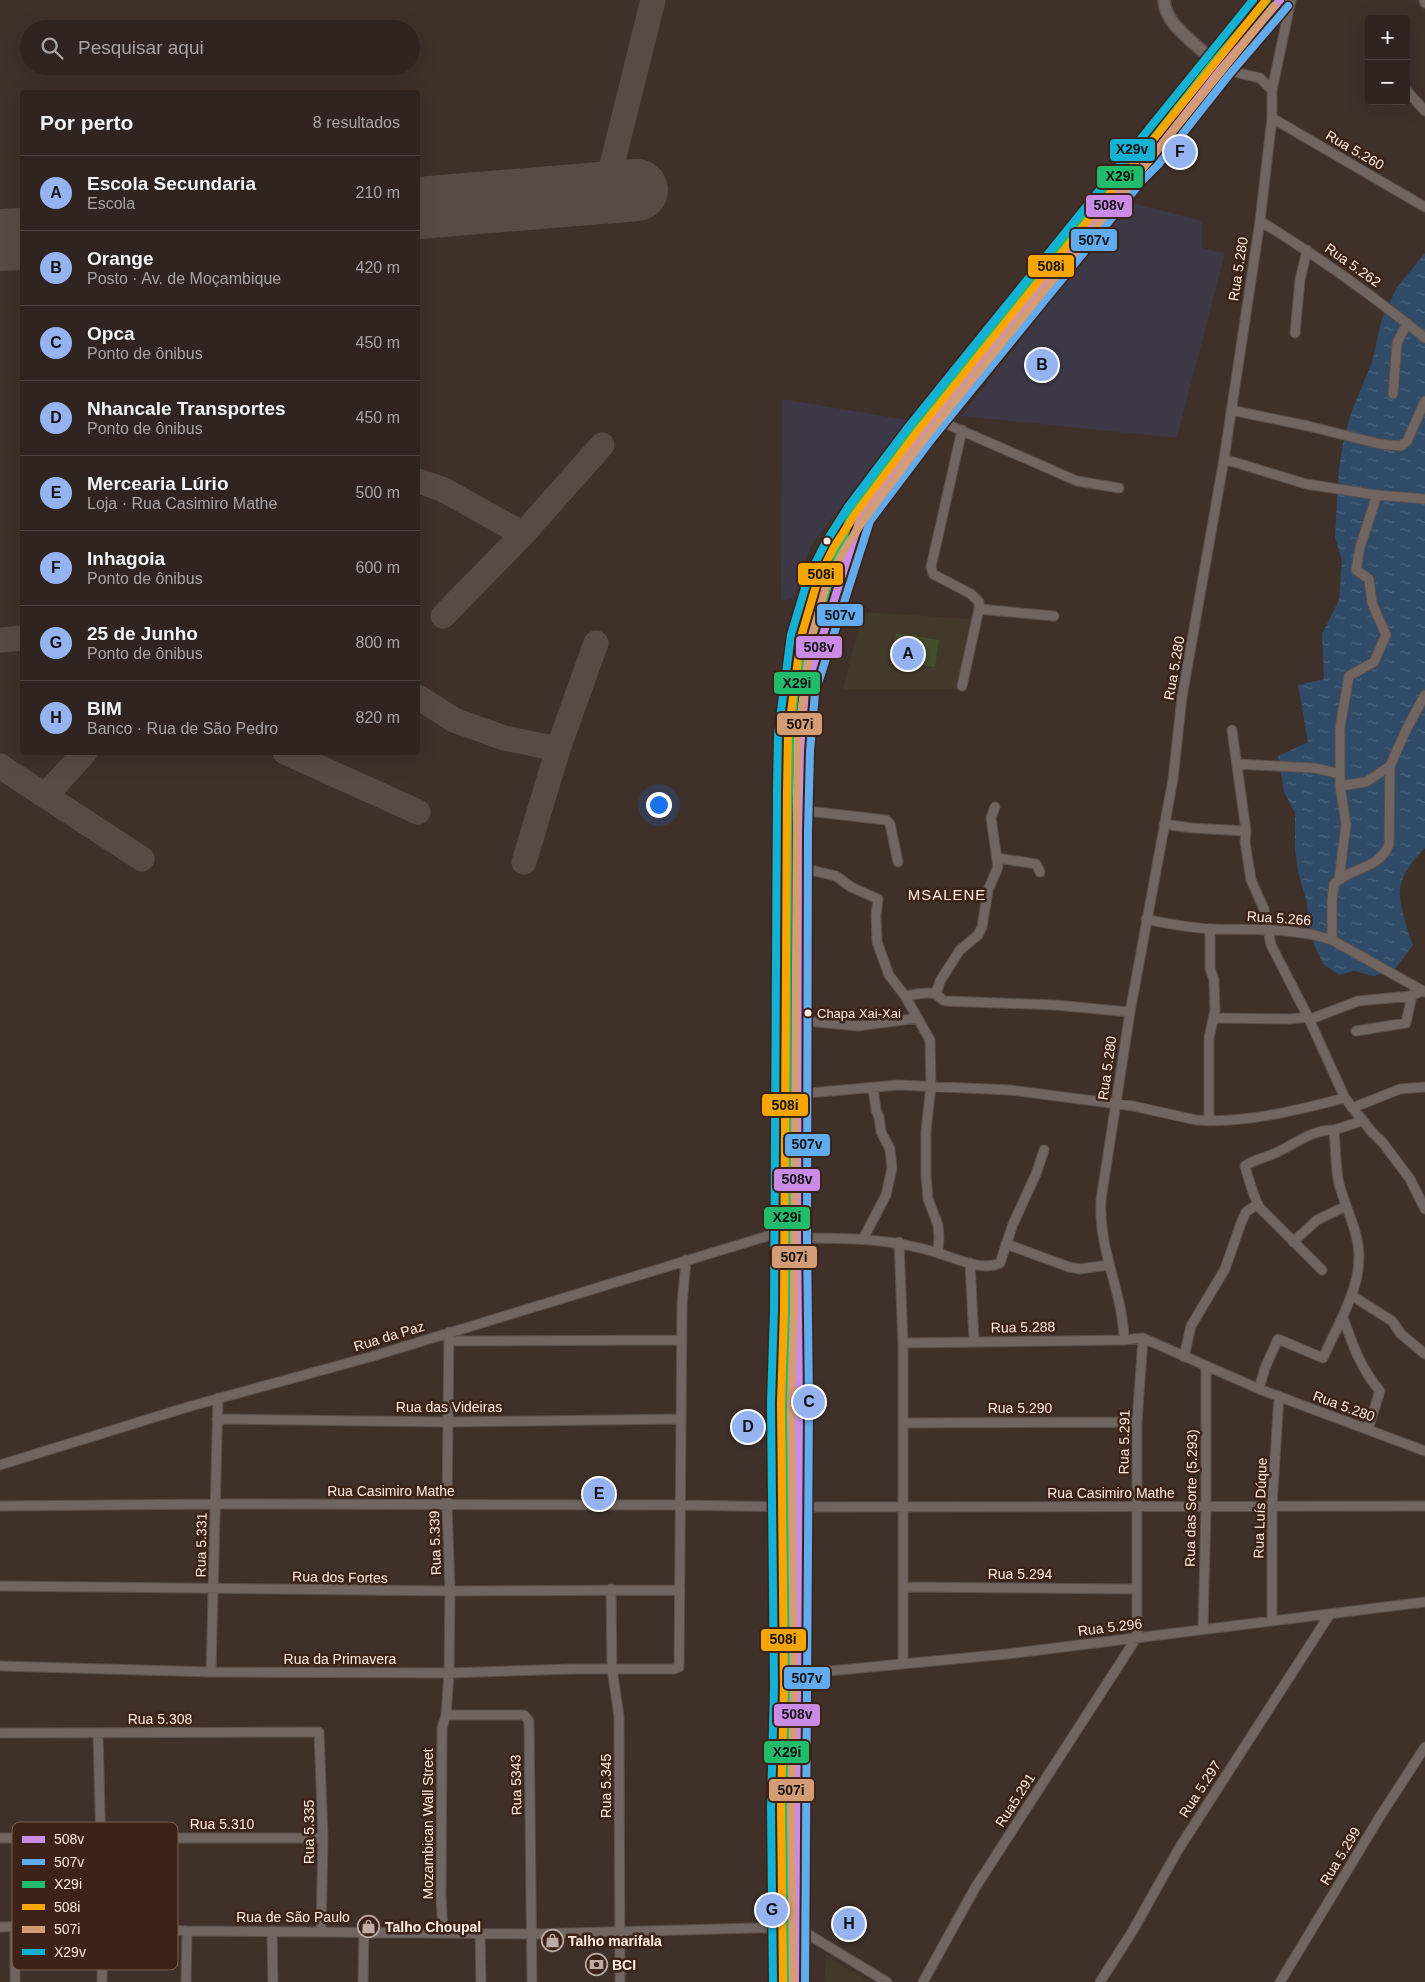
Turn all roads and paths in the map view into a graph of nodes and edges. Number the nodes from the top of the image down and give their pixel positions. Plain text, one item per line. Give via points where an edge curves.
1 (1164, 0) edge
2 (1266, 0) edge
3 (1280, 0) edge
4 (1291, 0) edge
5 (1218, 65) junction
6 (1272, 90) junction
7 (1410, 94) edge
8 (1425, 111) edge
9 (1272, 118) junction
10 (1425, 207) edge
11 (1260, 221) junction
12 (1307, 250) junction
13 (1407, 323) junction
14 (1295, 333) dead end
15 (1425, 338) edge
16 (1393, 394) dead end
17 (1425, 401) edge
18 (1231, 410) junction
19 (935, 419) junction
20 (962, 430) junction
21 (1224, 459) junction
22 (1119, 488) dead end
23 (1377, 495) junction
24 (1425, 499) edge
25 (979, 609) junction
26 (1054, 616) dead end
27 (962, 686) dead end
28 (1425, 695) edge
29 (1232, 730) dead end
30 (1237, 764) junction
31 (1390, 766) junction
32 (1340, 774) junction
33 (1340, 786) junction
34 (995, 807) dead end
35 (799, 810) junction
36 (1164, 824) junction
37 (1246, 831) junction
38 (997, 858) junction
39 (898, 862) dead end
40 (798, 867) junction
41 (1040, 872) dead end
42 (1339, 880) junction
43 (1146, 920) junction
44 (1210, 929) junction
45 (1268, 930) junction
46 (1332, 940) junction
47 (1423, 991) edge
48 (936, 994) junction
49 (904, 996) junction
50 (1412, 996) junction
51 (1130, 1012) junction
52 (1308, 1017) junction
53 (918, 1018) junction
54 (1214, 1018) junction
55 (816, 1022) dead end
56 (1356, 1030) dead end
57 (931, 1086) junction
58 (1425, 1087) edge
59 (873, 1088) junction
60 (798, 1094) junction
61 (1345, 1098) junction
62 (1116, 1104) junction
63 (1352, 1108) junction
64 (1209, 1121) junction
65 (1362, 1121) junction
66 (1334, 1130) junction
67 (1044, 1150) dead end
68 (1257, 1205) junction
69 (1346, 1206) junction
70 (1425, 1209) edge
71 (784, 1231) junction
72 (797, 1238) junction
73 (863, 1238) junction
74 (899, 1242) junction
75 (1293, 1242) junction
76 (1006, 1244) junction
77 (938, 1253) junction
78 (686, 1260) junction
79 (970, 1263) junction
80 (1108, 1265) junction
81 (1322, 1270) dead end
82 (1351, 1295) junction
83 (1343, 1317) junction
84 (449, 1336) junction
85 (1143, 1338) junction
86 (681, 1340) junction
87 (1124, 1340) junction
88 (974, 1342) junction
89 (903, 1343) junction
90 (1425, 1354) edge
91 (1184, 1357) junction
92 (1206, 1366) junction
93 (1259, 1389) junction
94 (1279, 1396) junction
95 (218, 1398) junction
96 (216, 1419) junction
97 (681, 1419) junction
98 (448, 1422) junction
99 (1137, 1422) junction
100 (903, 1423) junction
101 (1368, 1429) junction
102 (1425, 1451) edge
103 (0, 1465) edge
104 (215, 1504) junction
105 (680, 1504) junction
106 (447, 1505) junction
107 (0, 1506) edge
108 (790, 1506) junction
109 (1137, 1506) junction
110 (1206, 1506) junction
111 (1272, 1506) junction
112 (1425, 1506) edge
113 (902, 1507) junction
114 (0, 1586) edge
115 (902, 1587) junction
116 (214, 1589) junction
117 (1137, 1589) junction
118 (611, 1590) junction
119 (680, 1590) junction
120 (450, 1592) junction
121 (1425, 1602) edge
122 (1330, 1614) junction
123 (1272, 1621) junction
124 (1203, 1629) junction
125 (1137, 1637) junction
126 (903, 1664) junction
127 (0, 1666) edge
128 (612, 1669) junction
129 (211, 1672) junction
130 (449, 1673) junction
131 (798, 1674) junction
132 (446, 1715) junction
133 (0, 1732) edge
134 (319, 1732) joint
135 (98, 1733) junction
136 (1425, 1747) edge
137 (99, 1822) edge
138 (178, 1837) edge
139 (323, 1838) junction
140 (791, 1924) junction
141 (178, 1930) edge
142 (187, 1931) junction
143 (272, 1931) junction
144 (321, 1931) junction
145 (364, 1931) junction
146 (621, 1932) junction
147 (443, 1933) junction
148 (480, 1933) junction
149 (533, 1934) junction
150 (186, 1982) edge
151 (273, 1982) edge
152 (363, 1982) edge
153 (481, 1982) edge
154 (532, 1982) edge
155 (620, 1982) edge
156 (783, 1982) edge
157 (796, 1982) edge
158 (887, 1982) edge
159 (923, 1982) edge
160 (1100, 1982) edge
161 (1280, 1982) edge

1 - 5 street via 1172,21
2 - 5 highway
3 - 5 highway
4 - 6 street, Rua 5.280
5 - 6 street via 1260,78
5 - 19 highway via 1150,159
5 - 71 highway via 1145,150 917,432 856,512 818,579 801,637 788,735
6 - 9 street, Rua 5.280
7 - 8 street
9 - 10 street, Rua 5.260
9 - 11 street, Rua 5.280
11 - 12 street, Rua 5.262
11 - 18 street, Rua 5.280
12 - 13 street, Rua 5.262 via 1365,289
12 - 14 street via 1300,280
13 - 15 street, Rua 5.262
13 - 16 street via 1397,343
17 - 18 street via 1407,441 1401,446
18 - 21 street, Rua 5.280
19 - 20 street
19 - 35 highway via 861,516 805,691
20 - 22 street via 1076,481
20 - 25 street via 931,567 934,574 971,594 979,602
21 - 23 street via 1306,484
21 - 36 street, Rua 5.280 via 1182,697 1173,779
23 - 24 street
23 - 32 street via 1356,570 1369,579 1372,603 1386,635 1374,662 1349,676 1340,727
25 - 26 street
25 - 27 street
28 - 31 street
29 - 30 street
30 - 32 street via 1314,768
30 - 37 street
31 - 33 street via 1366,782
31 - 42 street via 1389,846 1376,862
32 - 33 street
33 - 42 street via 1346,824
34 - 38 street via 991,818
35 - 39 street via 886,820 890,824
35 - 40 highway
36 - 37 street
36 - 43 street, Rua 5.280
37 - 45 street via 1251,880 1264,909
38 - 41 street via 1036,864
38 - 48 street via 997,870 988,890 982,927 978,935 960,950 940,981
40 - 49 street via 836,876 878,899 877,942 889,975
40 - 60 highway
42 - 46 street via 1334,884 1332,893
43 - 44 street, Rua 5.266
43 - 51 street, Rua 5.280
44 - 45 street, Rua 5.266
44 - 54 street
45 - 46 street, Rua 5.266 via 1300,931
45 - 52 street via 1271,945
46 - 47 street, Rua 5.266
47 - 50 street
48 - 49 street
48 - 51 street via 945,1001 1055,1005
49 - 53 street
50 - 52 street via 1358,1001 1325,1015
50 - 56 street via 1406,1023
51 - 62 street, Rua 5.280
52 - 54 street
52 - 61 street
53 - 55 street via 858,1026
53 - 57 street via 930,1040
54 - 64 street via 1209,1038
57 - 59 street
57 - 62 street via 1010,1090
57 - 77 street via 926,1175 928,1199 938,1225
58 - 63 street via 1400,1089
59 - 60 street
59 - 73 street via 892,1168 886,1195
60 - 72 highway
61 - 63 street
61 - 64 street via 1249,1118
62 - 64 street
62 - 80 street, Rua 5.280 via 1101,1213
63 - 65 street
65 - 66 street
65 - 70 street via 1410,1179
66 - 68 street via 1305,1137 1246,1164
66 - 69 street via 1337,1170
67 - 76 street
68 - 75 street
68 - 91 street via 1246,1212 1240,1223 1225,1269 1191,1326
69 - 75 street via 1317,1220
69 - 82 street via 1356,1230 1359,1249 1358,1270
71 - 78 street, Rua da Paz
71 - 108 highway via 781,1403
72 - 73 street
72 - 108 highway via 799,1403
73 - 74 street
74 - 77 street
74 - 89 street
75 - 81 street
76 - 79 street via 1000,1263 994,1266
76 - 80 street via 1069,1268
77 - 79 street
78 - 84 street, Rua da Paz
78 - 86 street
79 - 88 street
80 - 87 street, Rua 5.280 via 1121,1308
82 - 83 street
82 - 90 street via 1392,1321 1401,1334
83 - 93 street via 1323,1358 1278,1339
83 - 101 street via 1355,1353 1380,1391
84 - 86 street
84 - 95 street, Rua da Paz
84 - 98 street, Rua 5.339
85 - 87 street, Rua 5.288
85 - 91 street, Rua 5.280
85 - 99 street, Rua 5.291
86 - 97 street
87 - 88 street, Rua 5.288
88 - 89 street, Rua 5.288
89 - 100 street
91 - 92 street, Rua 5.280
92 - 93 street, Rua 5.280
92 - 110 street, Rua das Sorte (5.293)
93 - 94 street, Rua 5.280
94 - 101 street, Rua 5.280
94 - 111 street, Rua Luís Dúque
95 - 96 street, Rua 5.331
95 - 103 street, Rua da Paz
96 - 98 street, Rua das Videiras
96 - 104 street, Rua 5.331
97 - 98 street, Rua das Videiras
97 - 105 street
98 - 106 street, Rua 5.339
99 - 100 street, Rua 5.290
99 - 109 street, Rua 5.291
100 - 113 street
101 - 102 street, Rua 5.280
104 - 106 street, Rua Casimiro Mathe
104 - 107 street, Rua Casimiro Mathe
104 - 116 street, Rua 5.331
105 - 106 street, Rua Casimiro Mathe
105 - 108 street, Rua Casimiro Mathe
105 - 119 street
106 - 120 street, Rua 5.339
108 - 113 street, Rua Casimiro Mathe
108 - 131 highway
108 - 140 highway via 782,1903
109 - 110 street, Rua Casimiro Mathe
109 - 113 street, Rua Casimiro Mathe
109 - 117 street, Rua 5.291
110 - 111 street, Rua Casimiro Mathe
110 - 124 street, Rua das Sorte (5.293)
111 - 112 street, Rua Casimiro Mathe
111 - 123 street, Rua Luís Dúque
113 - 115 street
114 - 116 street, Rua dos Fortes
115 - 117 street, Rua 5.294
115 - 126 street
116 - 120 street, Rua dos Fortes
116 - 129 street, Rua 5.331
117 - 125 street, Rua 5.291
118 - 119 street, Rua dos Fortes
118 - 120 street, Rua dos Fortes
118 - 128 street, Rua 5.345
119 - 128 street, Rua da Primavera via 679,1667
120 - 130 street, Rua 5.339
121 - 122 street, Rua 5.296
122 - 123 street, Rua 5.296
122 - 160 street, Rua 5.297 via 1178,1850
123 - 124 street, Rua 5.296
124 - 125 street, Rua 5.296
125 - 126 street, Rua 5.296
125 - 159 street, Rua5.291 via 975,1888
126 - 131 street, Rua 5.296
127 - 129 street, Rua da Primavera
128 - 130 street, Rua da Primavera
128 - 146 street, Rua 5.345 via 619,1716
129 - 130 street, Rua da Primavera
130 - 132 street, Rua 5.339
131 - 140 highway
132 - 147 street, Mozambican Wall Street via 442,1728
132 - 149 street, Rua 5343 via 524,1715 529,1721
133 - 135 street, Rua 5.308
134 - 135 street, Rua 5.308
134 - 139 street, Rua 5.335
135 - 137 street
136 - 161 street, Rua 5.299
138 - 139 street, Rua 5.310
139 - 144 street, Rua 5.335
140 - 146 street, Rua de São Paulo
140 - 156 highway
140 - 157 highway
140 - 158 street
141 - 142 street, Rua de São Paulo
142 - 143 street, Rua de São Paulo
142 - 150 street
143 - 144 street, Rua de São Paulo
143 - 151 street
144 - 145 street, Rua de São Paulo
145 - 147 street, Rua de São Paulo
145 - 152 street
146 - 149 street, Rua de São Paulo
146 - 155 street, Rua 5.345
147 - 148 street, Rua de São Paulo
148 - 149 street, Rua de São Paulo
148 - 153 street
149 - 154 street

